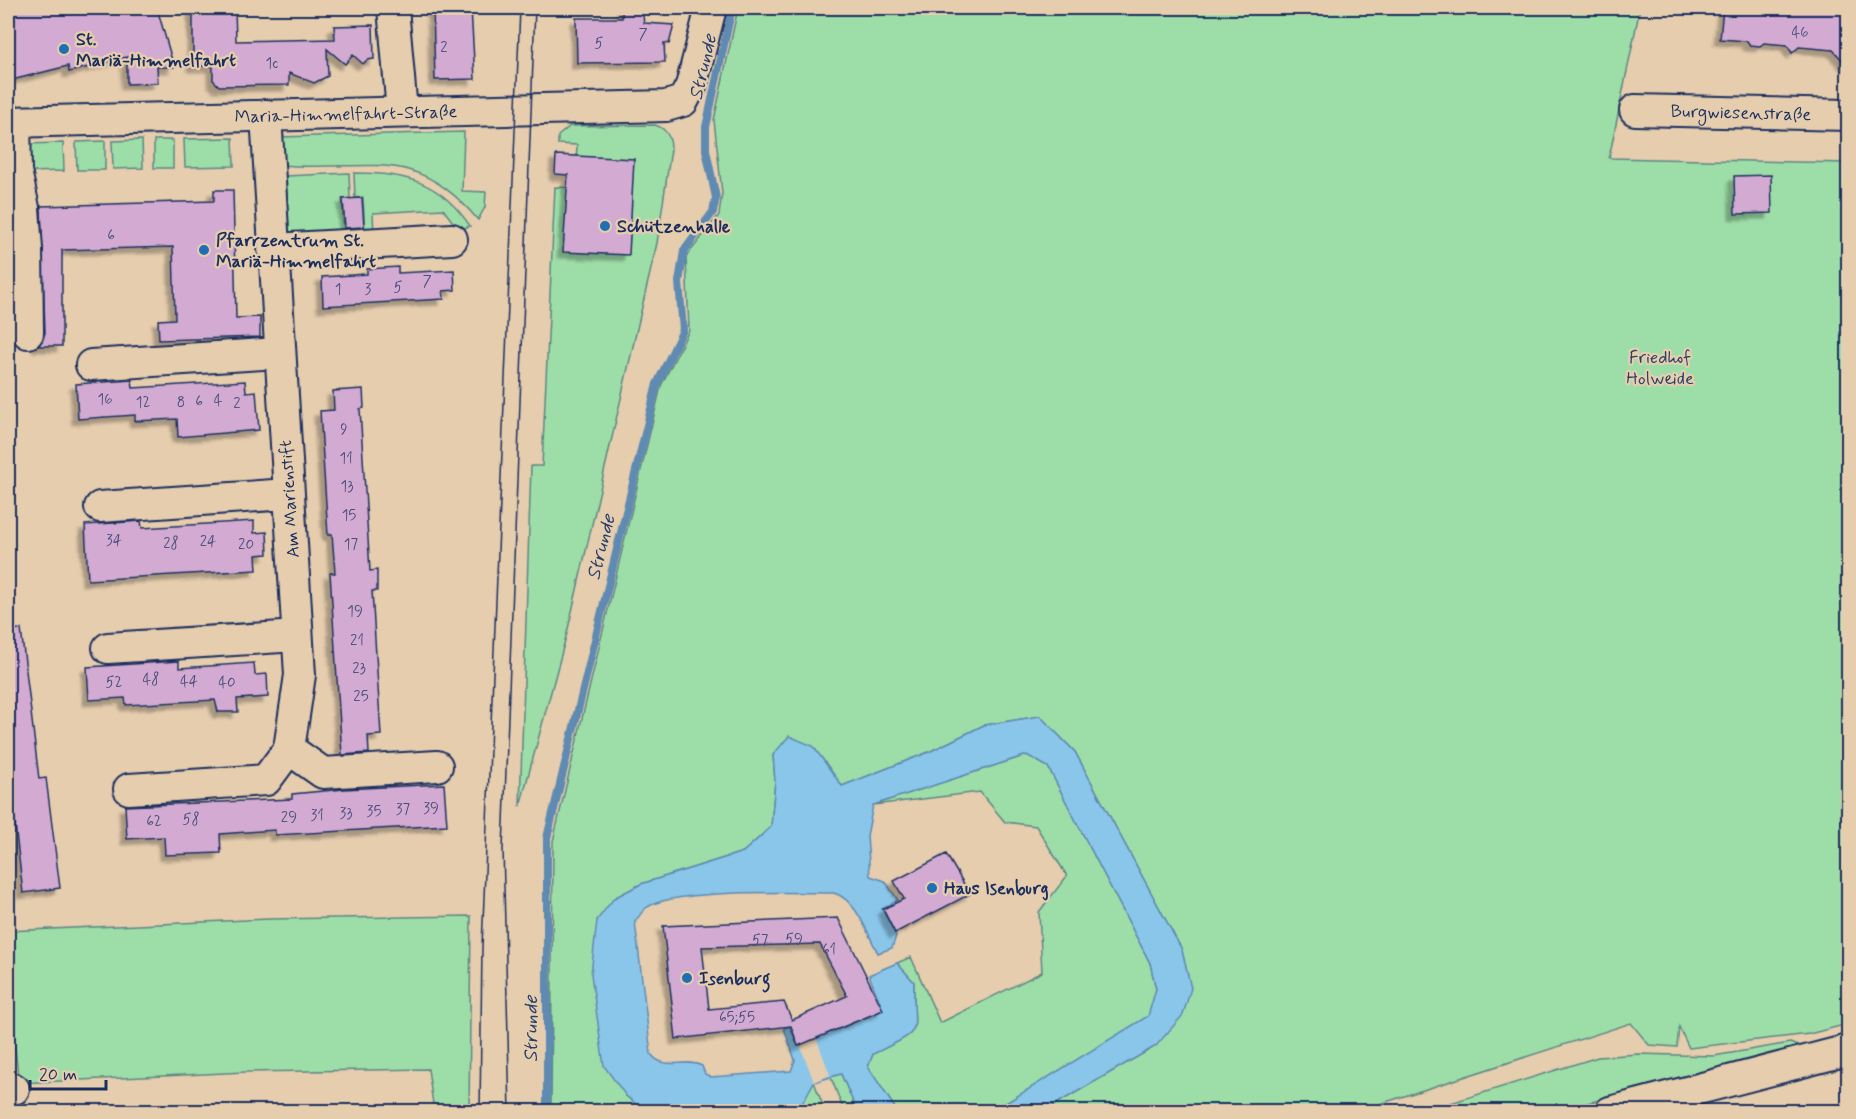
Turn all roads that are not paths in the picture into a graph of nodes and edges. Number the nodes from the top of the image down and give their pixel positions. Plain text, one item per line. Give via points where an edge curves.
1 (393, 8) edge
2 (711, 8) edge
3 (1635, 110) dead end
4 (402, 112) junction
5 (266, 115) junction
6 (1848, 115) edge
7 (11, 122) edge
8 (12, 172) edge
9 (452, 238) dead end
10 (273, 249) junction
11 (28, 333) dead end
12 (279, 353) junction
13 (91, 365) dead end
14 (288, 494) junction
15 (100, 507) dead end
16 (297, 636) junction
17 (108, 648) dead end
18 (289, 749) junction
19 (437, 766) dead end
20 (129, 789) dead end
21 (1848, 1050) edge
22 (1610, 1112) edge

1 - 4 street
2 - 4 street, Maria-Himmelfahrt-Straße via 691,86 683,101 666,106
3 - 6 street, Burgwiesenstraße
4 - 5 street, Maria-Himmelfahrt-Straße
5 - 7 street, Maria-Himmelfahrt-Straße
5 - 10 street, Am Marienstift
7 - 8 street
8 - 11 street via 24,208
9 - 10 street
10 - 12 street, Am Marienstift
12 - 13 street
12 - 14 street, Am Marienstift
14 - 15 street
14 - 16 street, Am Marienstift
16 - 17 street
16 - 18 street, Am Marienstift via 300,675
18 - 19 street via 323,773
18 - 20 street via 266,780
21 - 22 street

